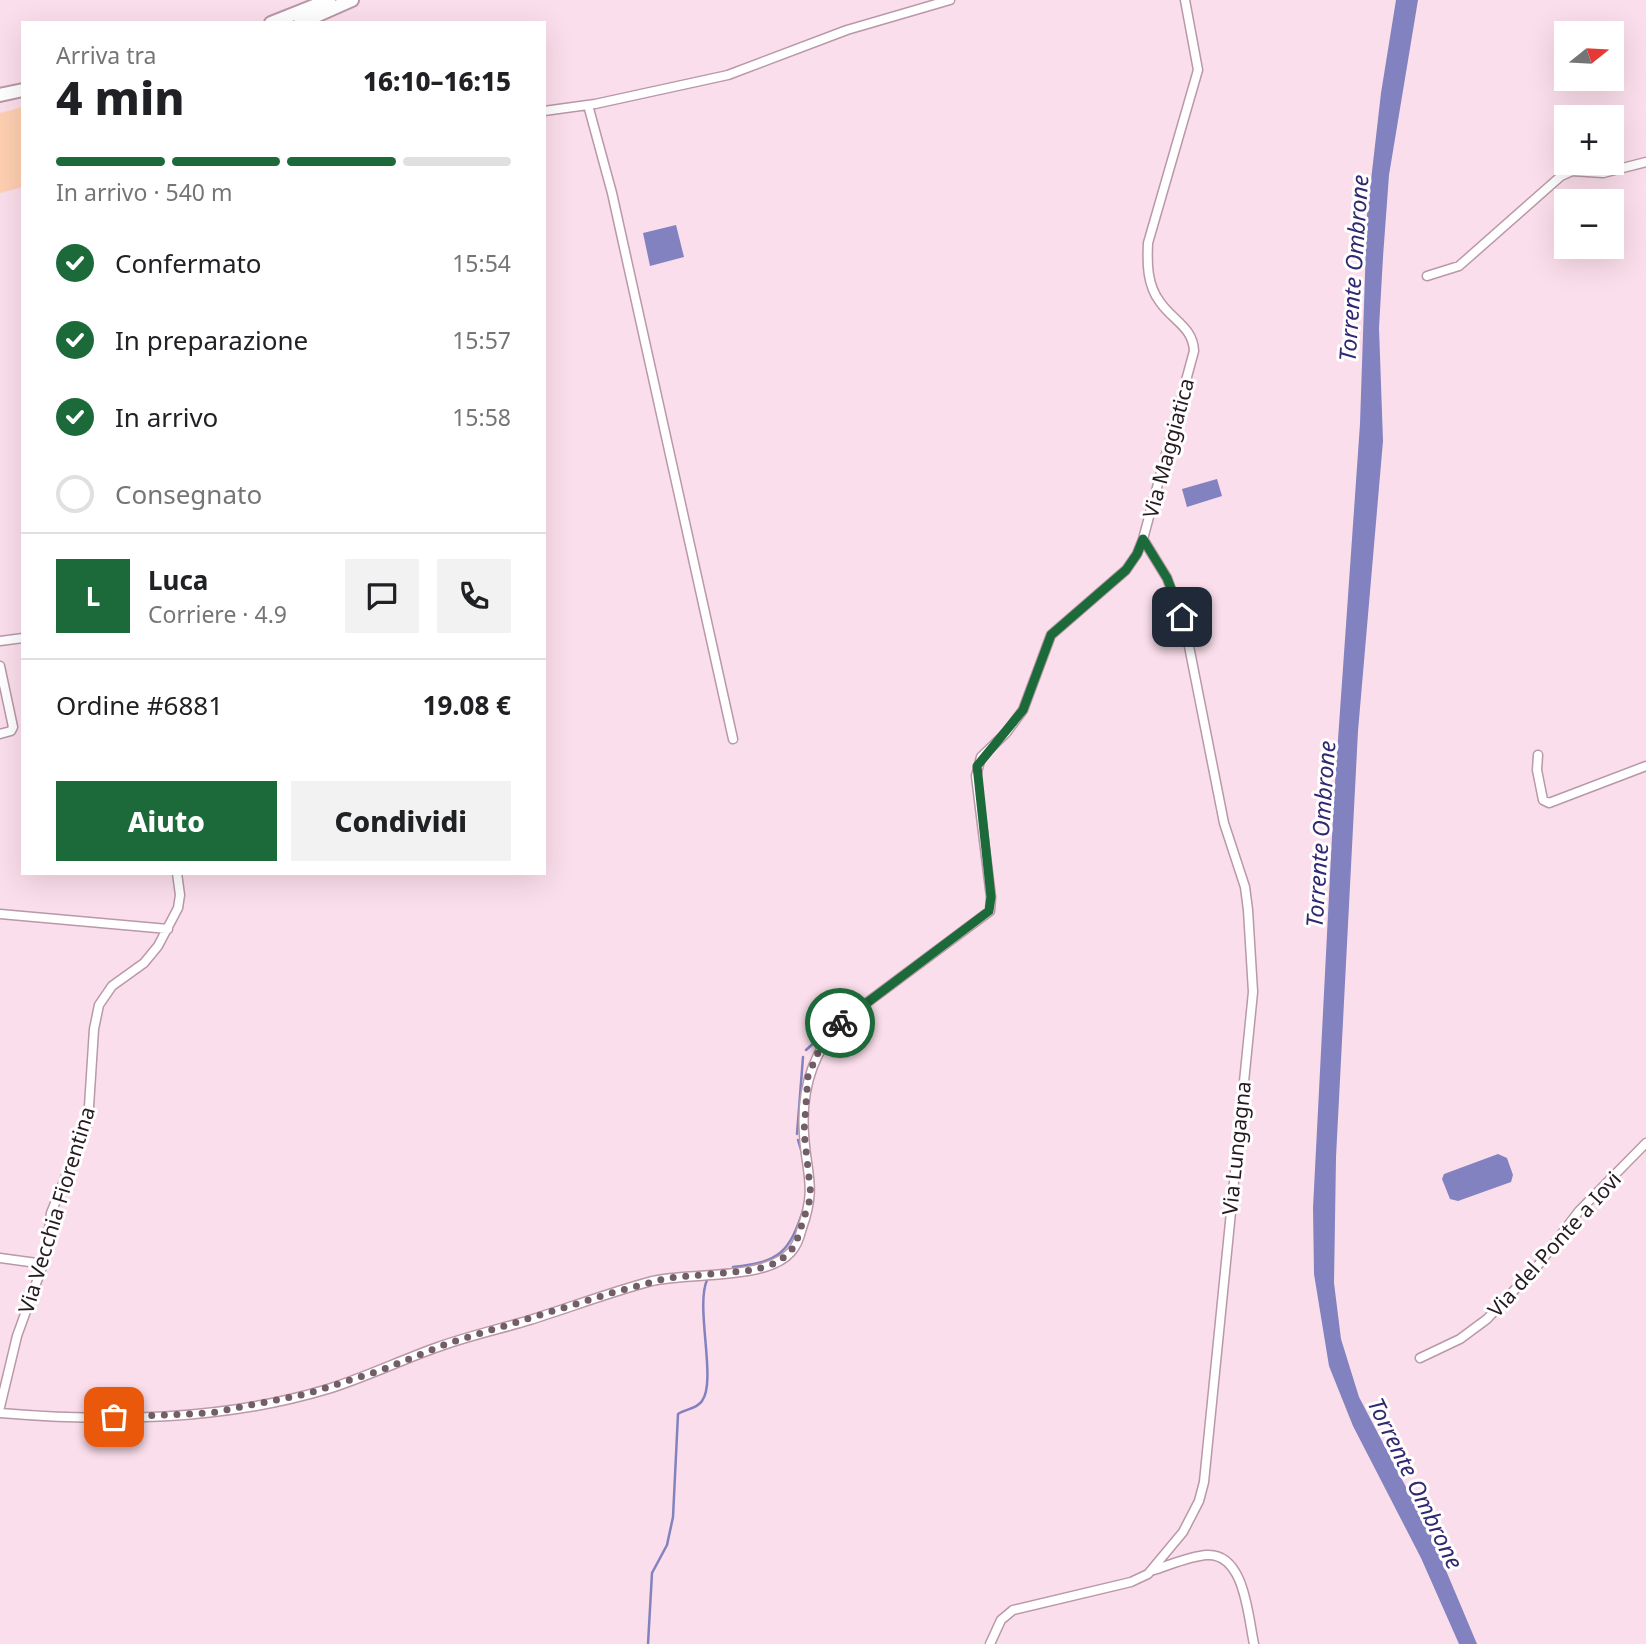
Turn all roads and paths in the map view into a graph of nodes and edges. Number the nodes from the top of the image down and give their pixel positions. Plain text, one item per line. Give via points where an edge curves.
1 (329, 0) edge
2 (352, 0) edge
3 (950, 0) edge
4 (1185, 0) edge
5 (278, 21) edge
6 (305, 21) edge
7 (21, 90) edge
8 (0, 95) edge
9 (588, 105) junction
10 (546, 111) edge
11 (1646, 162) edge
12 (1427, 276) dead end
13 (1143, 539) junction
14 (21, 638) edge
15 (0, 641) edge
16 (0, 666) edge
17 (0, 734) edge
18 (733, 739) dead end
19 (1538, 755) dead end
20 (1646, 766) edge
21 (177, 875) edge
22 (0, 914) edge
23 (168, 929) junction
24 (1646, 1143) edge
25 (0, 1258) edge
26 (44, 1264) junction
27 (1420, 1358) dead end
28 (0, 1407) edge
29 (0, 1413) edge
30 (1154, 1570) junction
31 (990, 1644) edge
32 (1254, 1644) edge

1 - 5 main road
2 - 6 main road
3 - 9 street via 847,30 728,75
4 - 13 street, Via Maggiatica via 1198,70 1148,243 1147,264 1160,303 1186,329 1194,351
7 - 8 main road
9 - 10 street
9 - 18 street via 612,193
11 - 12 street via 1603,173 1572,171 1561,176 1465,261 1447,272
13 - 29 street, Via Maggiatica via 1126,570 1051,635 1023,710 979,761 976,781 991,906 987,915 841,1022 823,1041 808,1076 805,1103 811,1196 795,1246 785,1257 755,1270 677,1276 615,1292 442,1345 328,1389 250,1406 167,1417
13 - 30 street, Via Lungagna via 1167,578 1186,631 1224,823 1245,887 1252,992 1204,1482 1193,1514
14 - 15 street
16 - 17 street via 13,727
19 - 20 street via 1539,787 1549,803
21 - 23 street, Via Vecchia Fiorentina via 180,895
22 - 23 street
23 - 26 street, Via Vecchia Fiorentina via 149,959 112,986 99,1005 88,1122 51,1213
24 - 27 street, Via del Ponte a Iovi via 1579,1210 1539,1264 1487,1319 1460,1339
25 - 26 street
26 - 28 street, Via Vecchia Fiorentina via 17,1336
30 - 31 street via 1131,1582 1013,1609 1000,1620
30 - 32 street via 1207,1555 1221,1558 1234,1568

